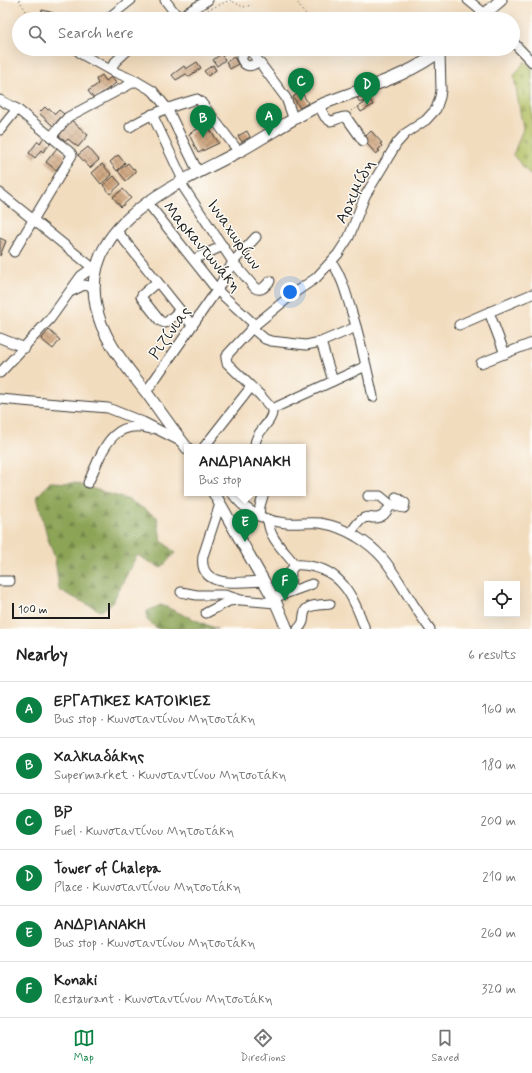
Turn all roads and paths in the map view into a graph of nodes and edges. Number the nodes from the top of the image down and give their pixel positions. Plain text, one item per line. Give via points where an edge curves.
1 (20, 0) edge
2 (131, 0) edge
3 (165, 0) edge
4 (208, 0) edge
5 (296, 0) edge
6 (468, 0) edge
7 (501, 0) edge
8 (252, 5) dead end
9 (198, 6) junction
10 (27, 12) edge
11 (116, 12) edge
12 (173, 12) edge
13 (188, 12) edge
14 (303, 12) edge
15 (480, 12) edge
16 (490, 12) edge
17 (520, 49) edge
18 (85, 56) edge
19 (121, 56) edge
20 (432, 56) edge
21 (441, 56) edge
22 (257, 59) dead end
23 (532, 62) edge
24 (110, 70) junction
25 (136, 81) junction
26 (0, 100) edge
27 (319, 106) junction
28 (167, 108) junction
29 (17, 109) junction
30 (152, 114) junction
31 (294, 120) junction
32 (130, 127) dead end
33 (0, 130) edge
34 (51, 136) junction
35 (363, 141) dead end
36 (239, 152) junction
37 (198, 172) junction
38 (182, 181) junction
39 (0, 193) edge
40 (147, 202) junction
41 (34, 220) junction
42 (117, 231) junction
43 (256, 237) dead end
44 (223, 246) junction
45 (14, 252) dead end
46 (194, 259) junction
47 (233, 262) junction
48 (332, 262) junction
49 (95, 268) junction
50 (157, 282) junction
51 (270, 282) dead end
52 (86, 283) junction
53 (217, 290) junction
54 (532, 294) edge
55 (180, 310) junction
56 (489, 312) junction
57 (192, 325) junction
58 (459, 325) dead end
59 (254, 326) junction
60 (356, 327) junction
61 (0, 338) edge
62 (321, 342) junction
63 (532, 343) edge
64 (25, 348) junction
65 (505, 354) junction
66 (481, 363) dead end
67 (366, 366) junction
68 (0, 373) edge
69 (333, 381) junction
70 (251, 387) junction
71 (146, 392) junction
72 (374, 397) dead end
73 (0, 399) edge
74 (272, 409) junction
75 (164, 433) junction
76 (206, 444) edge
77 (255, 444) edge
78 (184, 445) edge
79 (184, 445) edge
80 (88, 484) dead end
81 (216, 496) edge
82 (234, 496) edge
83 (263, 496) edge
84 (368, 496) dead end
85 (396, 497) dead end
86 (220, 504) junction
87 (391, 505) junction
88 (264, 518) junction
89 (351, 533) junction
90 (295, 565) junction
91 (10, 580) dead end
92 (0, 581) edge
93 (264, 581) junction
94 (312, 584) dead end
95 (181, 592) dead end
96 (290, 592) junction
97 (241, 600) junction
98 (275, 601) junction
99 (330, 604) dead end
100 (206, 613) dead end
101 (283, 626) edge
102 (427, 628) edge
103 (298, 629) edge
104 (365, 629) edge

1 - 10 path
2 - 11 street
3 - 12 street
4 - 9 street
5 - 14 path
6 - 15 street
7 - 16 main road
8 - 9 path via 243,6 230,0 206,10
9 - 13 street
17 - 23 street
18 - 24 street
19 - 24 street
20 - 27 main road via 396,77
21 - 48 street, Αρχιμίδη via 442,90 436,109 397,143 365,196 347,240
22 - 31 street via 286,98
24 - 25 street
25 - 28 street via 153,91
25 - 34 street via 68,117
26 - 29 street
27 - 31 main road
27 - 35 street via 330,121 346,117
28 - 30 street
28 - 36 street via 199,100
28 - 37 street
29 - 33 street
29 - 34 street
30 - 32 street
30 - 38 street, Ινναχωρίων
31 - 36 main road
34 - 41 street via 72,155
36 - 37 main road
37 - 38 main road
38 - 40 main road
38 - 44 street, Ινναχωρίων
39 - 41 street
40 - 42 main road
40 - 46 street, Μαρκαντωνάκη
41 - 45 street
41 - 49 street
42 - 49 main road
42 - 50 street
43 - 47 street, Ριζίνιας
44 - 46 street
44 - 47 street, Ινναχωρίων
46 - 53 street, Μαρκαντωνάκη
47 - 51 street, Ινναχωρίων via 255,288 262,290
47 - 53 street, Ριζίνιας
48 - 59 street, Αρχιμίδη via 316,278
48 - 60 street via 341,276
49 - 52 main road
49 - 52 street via 84,273
50 - 55 street
50 - 55 street via 141,297 160,321 167,322
52 - 64 street via 70,292
52 - 71 main road via 105,332 118,355
53 - 57 street, Ριζίνιας
53 - 59 street, Μαρκαντωνάκη
54 - 56 street
55 - 57 street
56 - 58 street
56 - 65 street
57 - 71 street, Ριζίνιας
59 - 62 street, Μαρκαντωνάκη via 265,339 271,341 306,345
59 - 70 street, Αρχιμίδη via 226,358 227,364
60 - 62 street, Μαρκαντωνάκη
60 - 67 street
61 - 64 street
62 - 69 street
63 - 65 street
64 - 68 street
65 - 66 street
67 - 69 street
67 - 72 street
69 - 74 street
70 - 74 street
70 - 76 street
71 - 78 main road
73 - 75 street via 108,408
74 - 77 street via 272,415
75 - 79 street
75 - 80 street via 146,428 123,428 108,442
81 - 86 main road
82 - 88 street
83 - 88 street via 260,506
84 - 87 street via 380,496
85 - 87 street via 406,506 403,508
86 - 93 main road
86 - 93 street via 203,556 203,569 215,580
87 - 89 street via 381,517 367,517 361,520
88 - 89 street via 286,523 321,524
88 - 90 street via 271,534
89 - 102 street via 375,549 388,563
90 - 96 street via 291,570
90 - 104 street via 321,568 338,579 355,603
91 - 92 street
93 - 98 main road
94 - 96 street
95 - 97 street via 226,595
96 - 98 street
97 - 98 street
97 - 100 street via 229,601
98 - 101 main road
99 - 103 street via 308,607 305,610 304,621

